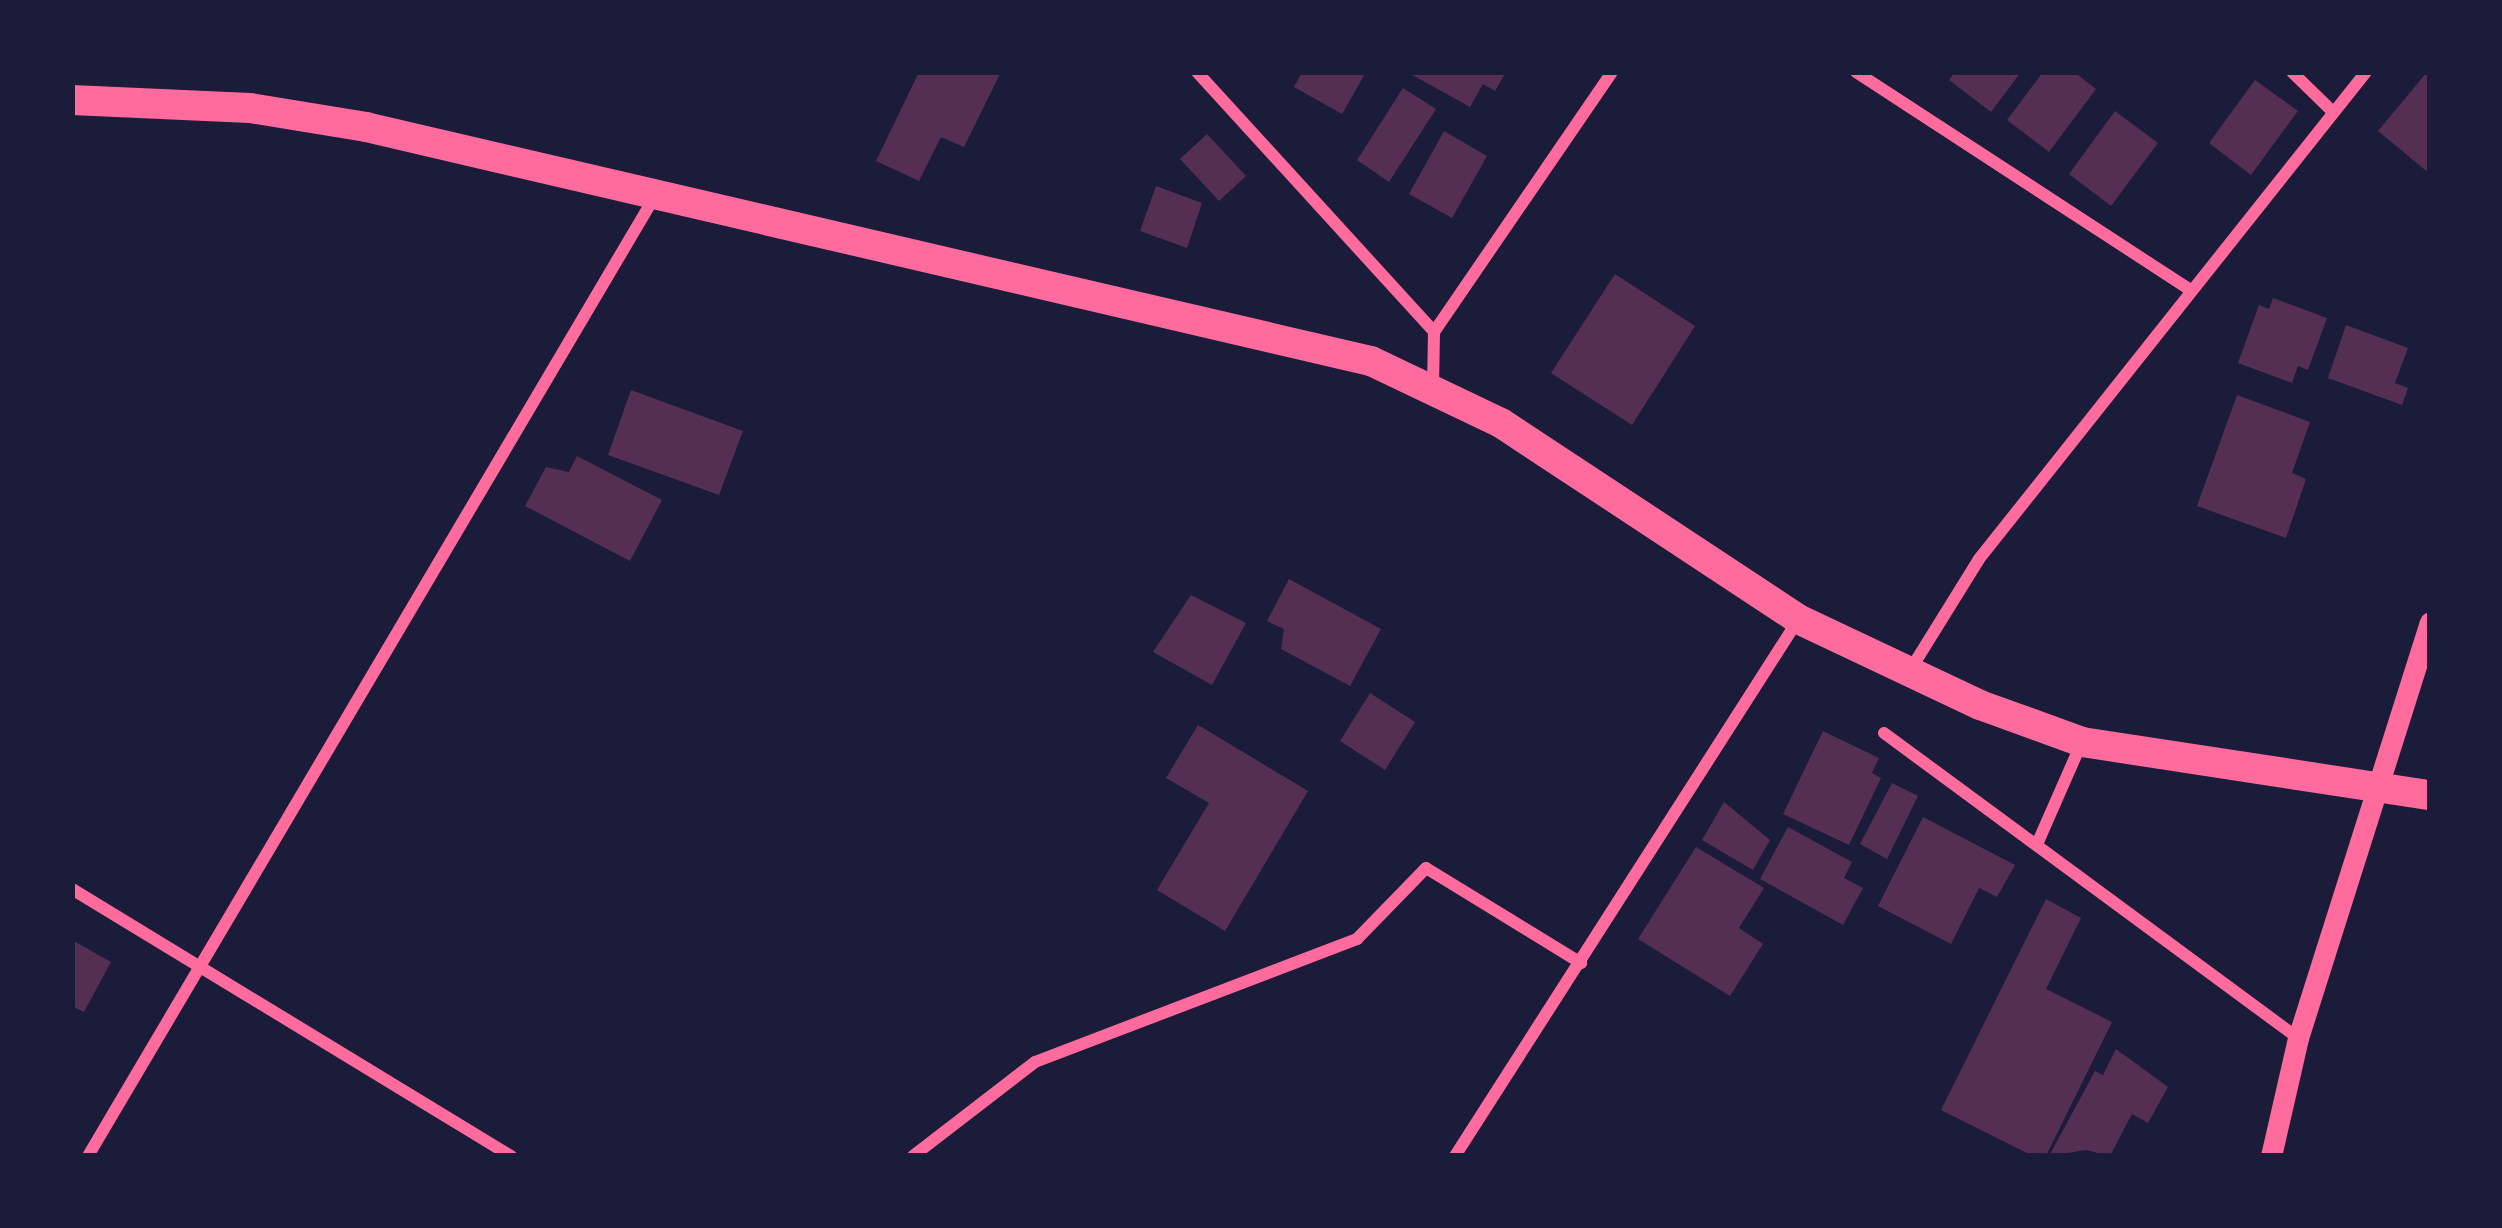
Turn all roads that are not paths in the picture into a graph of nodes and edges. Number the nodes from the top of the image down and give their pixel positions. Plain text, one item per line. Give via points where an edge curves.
1 (1197, 72) edge
2 (1612, 72) edge
3 (1856, 72) edge
4 (2292, 72) edge
5 (2366, 72) edge
6 (72, 100) edge
7 (2333, 112) junction
8 (658, 192) junction
9 (2190, 290) junction
10 (1434, 332) junction
11 (1433, 388) junction
12 (1798, 620) junction
13 (2430, 622) edge
14 (1909, 673) junction
15 (1884, 733) dead end
16 (2082, 742) junction
17 (2380, 789) junction
18 (2430, 795) edge
19 (2038, 842) junction
20 (72, 889) edge
21 (1581, 963) junction
22 (203, 968) junction
23 (2298, 1038) junction
24 (88, 1156) edge
25 (511, 1156) edge
26 (913, 1156) edge
27 (1455, 1156) edge
28 (2271, 1156) edge

1 - 10 street
2 - 10 street
3 - 9 street
4 - 7 street
5 - 7 street
6 - 8 main road via 250,108
7 - 9 street
8 - 11 main road via 1129,299 1370,361
8 - 22 street
9 - 14 street via 1979,559
10 - 11 street
11 - 12 main road via 1501,423
12 - 14 main road
12 - 21 street
13 - 17 street
14 - 16 main road
15 - 19 street
16 - 17 main road
16 - 19 street
17 - 18 main road
17 - 23 street
19 - 23 street
20 - 22 street
21 - 26 street via 1426,868 1357,939 1035,1062
21 - 27 street
22 - 24 street
22 - 25 street
23 - 28 street

